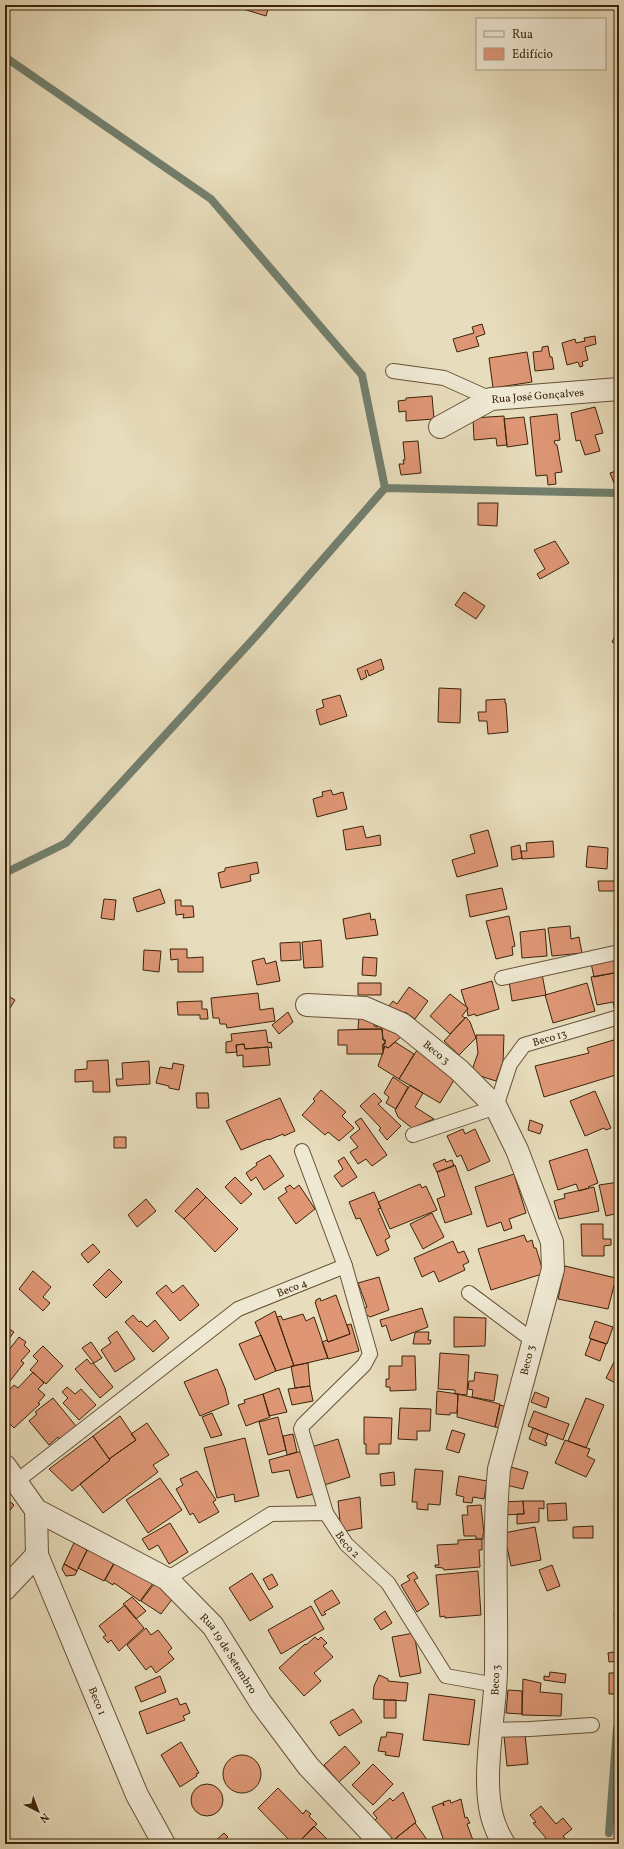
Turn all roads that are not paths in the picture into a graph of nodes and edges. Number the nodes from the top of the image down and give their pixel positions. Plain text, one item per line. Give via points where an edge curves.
1 (393, 371) dead end
2 (619, 389) edge
3 (491, 399) junction
4 (440, 427) dead end
5 (619, 952) edge
6 (502, 978) dead end
7 (307, 1004) dead end
8 (619, 1017) edge
9 (496, 1108) junction
10 (413, 1135) dead end
11 (302, 1151) dead end
12 (345, 1266) junction
13 (469, 1293) dead end
14 (532, 1340) junction
15 (11, 1474) edge
16 (36, 1510) junction
17 (326, 1513) junction
18 (37, 1555) junction
19 (167, 1579) junction
20 (5, 1589) edge
21 (496, 1685) junction
22 (592, 1725) dead end
23 (491, 1730) junction
24 (164, 1844) edge
25 (382, 1844) edge
26 (504, 1844) edge

1 - 3 lane via 444,378
2 - 3 street, Rua José Gonçalves
3 - 4 street, Rua José Gonçalves
5 - 6 lane
7 - 9 street, Beco 3 via 365,1008 402,1024 459,1070
8 - 9 lane, Beco 13 via 524,1045 510,1064
9 - 10 lane
9 - 14 street, Beco 3 via 517,1150 552,1242 553,1269
11 - 12 lane
12 - 15 lane, Beco 4 via 238,1309
12 - 17 lane via 370,1354 364,1365 301,1428
13 - 14 lane
14 - 21 street, Beco 3 via 499,1476 496,1503
15 - 16 street
16 - 18 street
16 - 19 street, Rua 19 de Setembro
17 - 19 lane via 271,1514
17 - 21 lane, Beco 2 via 346,1544 388,1583 446,1676
18 - 20 street
18 - 24 street, Beco 1 via 138,1795
19 - 25 street, Rua 19 de Setembro via 213,1626 261,1703 308,1766
21 - 23 street, Beco 3
22 - 23 lane
23 - 26 street, Beco 3 via 489,1801 495,1827

